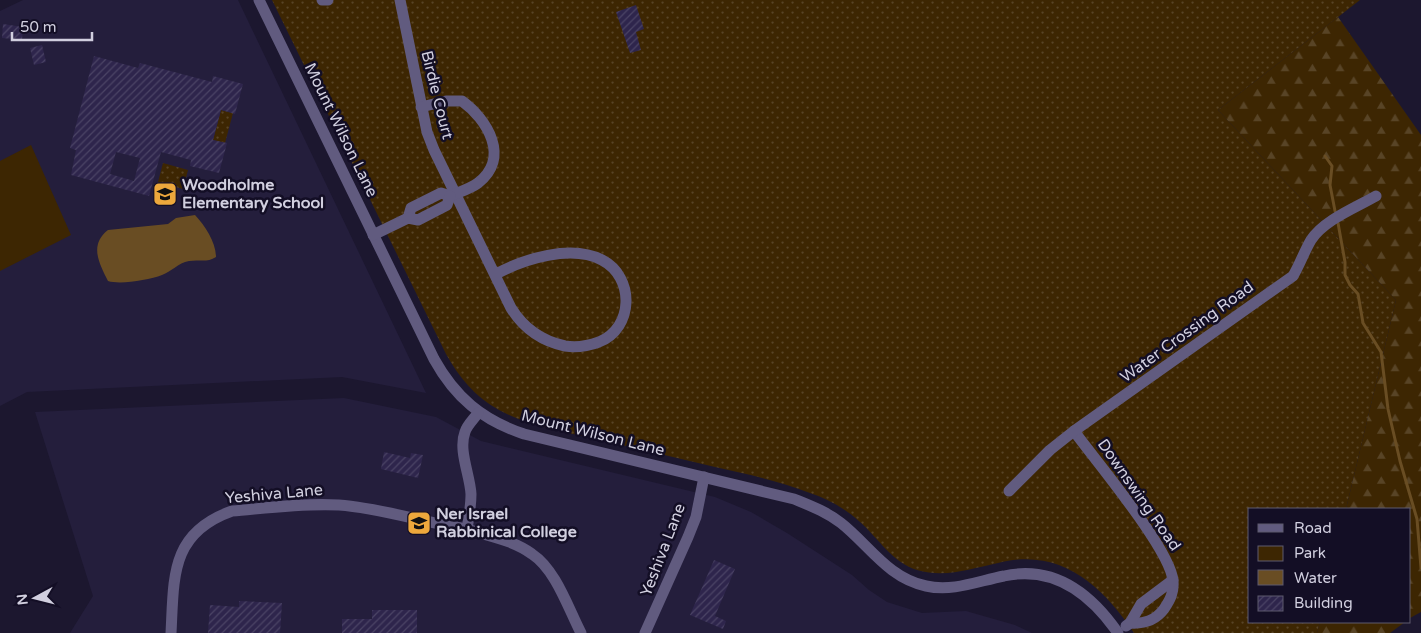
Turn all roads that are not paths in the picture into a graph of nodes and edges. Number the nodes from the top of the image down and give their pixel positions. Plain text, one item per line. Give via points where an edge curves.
1 (259, 0) edge
2 (322, 0) edge
3 (328, 0) edge
4 (400, 0) edge
5 (421, 107) junction
6 (453, 194) junction
7 (1376, 196) dead end
8 (373, 235) junction
9 (496, 274) junction
10 (478, 413) junction
11 (1074, 431) junction
12 (704, 477) junction
13 (1009, 491) dead end
14 (467, 529) junction
15 (1174, 580) junction
16 (1130, 623) junction
17 (171, 633) edge
18 (581, 633) edge
19 (645, 633) edge
20 (1118, 633) edge

1 - 8 street, Mount Wilson Lane
2 - 3 street
4 - 5 street, Birdie Court
5 - 6 street, Birdie Court via 434,150
5 - 6 street via 462,101 489,128 494,151 488,170 478,184
6 - 8 street via 440,193 412,208 408,218
6 - 9 street, Birdie Court
7 - 11 street, Water Crossing Road via 1321,228 1310,241 1293,276
8 - 10 street, Mount Wilson Lane via 444,376 454,391
9 - 9 street, Birdie Court via 511,308 523,325 552,343 576,347 602,341 614,331 625,312 626,296 621,280 611,267 594,257 541,256 519,262
10 - 12 street, Mount Wilson Lane via 524,434
10 - 14 street via 465,431 463,446 471,493
11 - 13 street, Water Crossing Road
11 - 15 street, Downswing Road via 1164,554
12 - 19 street, Yeshiva Lane via 696,516
12 - 20 street, Mount Wilson Lane via 794,499 820,510 850,530 894,572 924,586 953,587 1021,573 1058,580 1085,594
14 - 17 street, Yeshiva Lane via 338,505 232,511 216,516 192,534 179,556
14 - 18 street, Yeshiva Lane via 534,555 552,577
15 - 16 street via 1141,604
15 - 16 street via 1172,596 1162,611 1144,624
16 - 20 street

